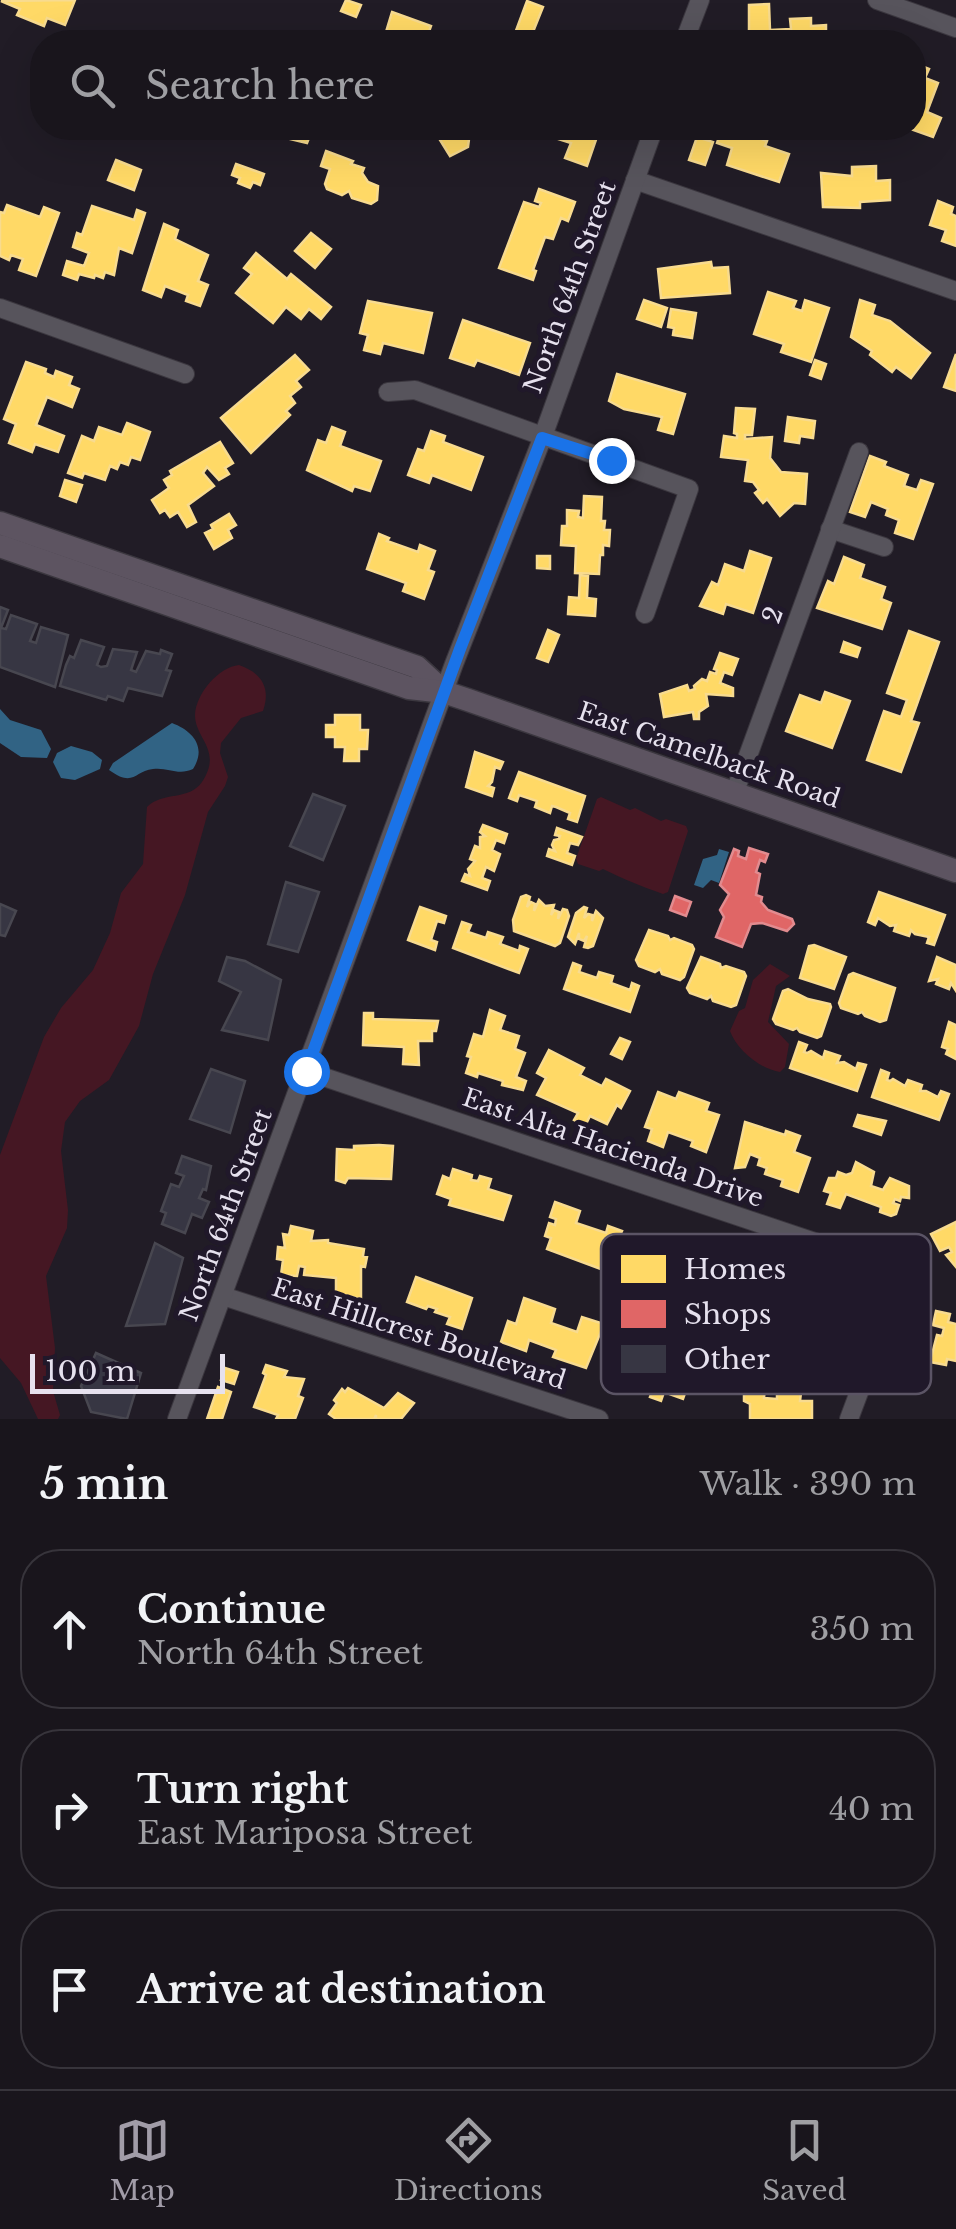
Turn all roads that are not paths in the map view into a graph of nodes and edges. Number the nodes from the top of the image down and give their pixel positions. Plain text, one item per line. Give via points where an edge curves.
1 (700, 0) edge
2 (877, 0) edge
3 (956, 28) edge
4 (689, 30) edge
5 (650, 140) edge
6 (635, 180) junction
7 (956, 292) edge
8 (0, 308) edge
9 (185, 374) dead end
10 (388, 392) dead end
11 (542, 438) junction
12 (859, 452) dead end
13 (0, 522) edge
14 (830, 529) junction
15 (0, 546) edge
16 (884, 548) dead end
17 (70, 558) junction
18 (645, 614) dead end
19 (444, 692) junction
20 (734, 794) junction
21 (956, 871) edge
22 (306, 1071) junction
23 (791, 1234) edge
24 (223, 1296) junction
25 (858, 1394) edge
26 (177, 1419) edge
27 (599, 1419) edge
28 (849, 1419) edge

1 - 4 street
2 - 3 street
5 - 6 street, North 64th Street
6 - 7 street
6 - 11 street, North 64th Street
8 - 9 street
10 - 11 street via 415,390
11 - 18 street via 688,489
11 - 19 street, North 64th Street
12 - 14 street, 2
13 - 17 main road, East Camelback Road
14 - 16 street
14 - 20 street, 2
15 - 17 main road, East Camelback Road
17 - 19 main road, East Camelback Road via 223,611 417,666
19 - 20 main road, East Camelback Road
19 - 22 street, North 64th Street
20 - 21 main road, East Camelback Road
22 - 23 street, East Alta Hacienda Drive
22 - 24 street, North 64th Street
24 - 26 street, North 64th Street
24 - 27 street, East Hillcrest Boulevard
25 - 28 street, East Alta Hacienda Drive

